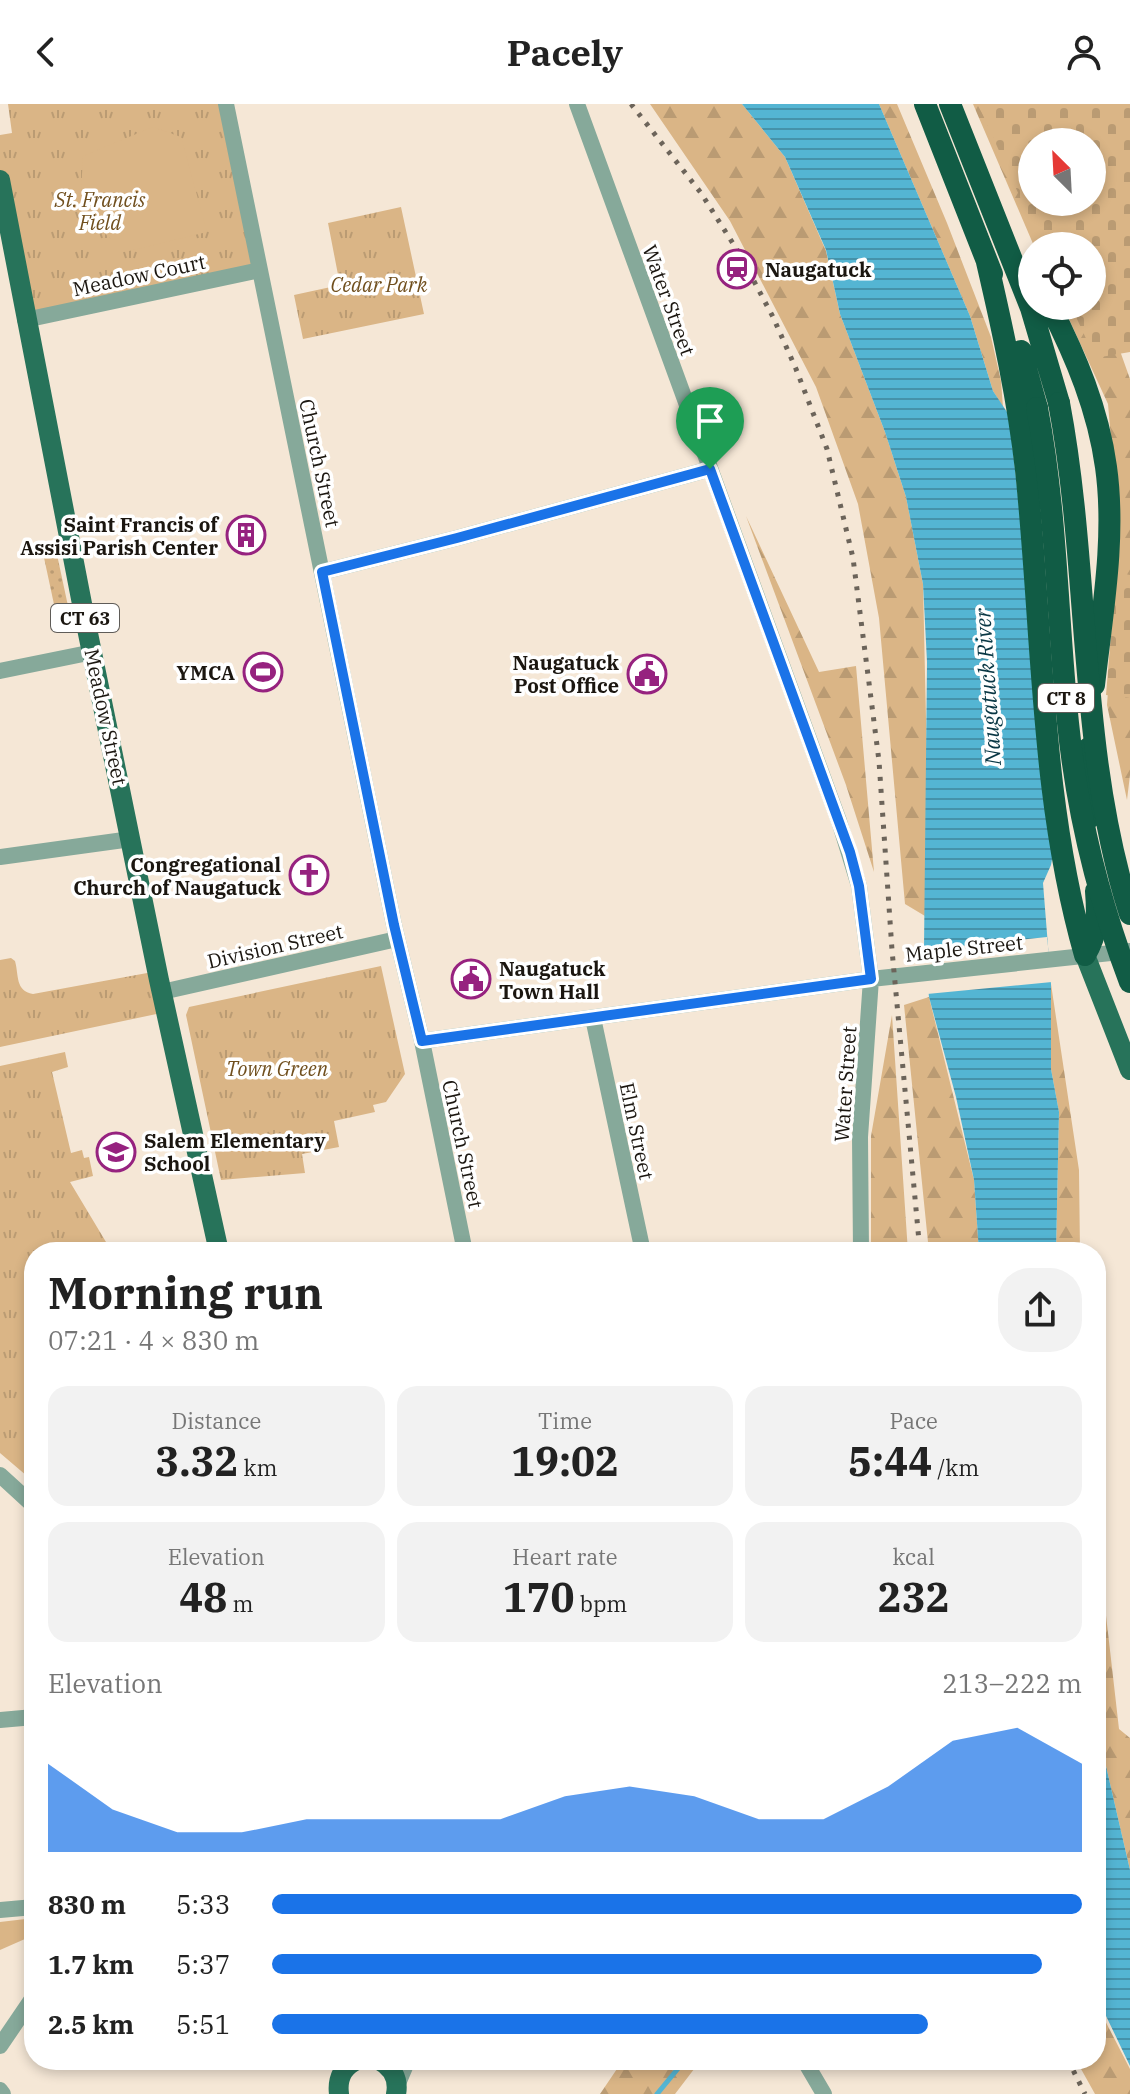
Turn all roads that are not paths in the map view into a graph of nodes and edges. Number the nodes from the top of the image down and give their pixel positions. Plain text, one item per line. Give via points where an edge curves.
1 (226, 104) edge
2 (577, 104) edge
3 (914, 104) edge
4 (925, 104) edge
5 (950, 104) edge
6 (947, 160) junction
7 (980, 178) junction
8 (0, 180) edge
9 (1018, 247) edge
10 (260, 270) junction
11 (25, 320) junction
12 (1056, 320) edge
13 (1027, 409) junction
14 (710, 469) junction
15 (322, 572) junction
16 (93, 652) junction
17 (0, 671) edge
18 (131, 839) junction
19 (0, 857) edge
20 (1130, 914) edge
21 (397, 939) junction
22 (1130, 951) edge
23 (1085, 955) junction
24 (871, 979) junction
25 (1130, 982) edge
26 (162, 992) junction
27 (593, 1018) junction
28 (422, 1041) junction
29 (1130, 1070) edge
30 (217, 1242) edge
31 (463, 1242) edge
32 (641, 1242) edge
33 (861, 1242) edge
34 (0, 1475) edge
35 (24, 1497) edge
36 (24, 1718) edge
37 (0, 1720) edge
38 (24, 1908) edge
39 (0, 1910) edge
40 (24, 2011) edge
41 (0, 2046) edge
42 (392, 2070) edge
43 (404, 2070) edge
44 (810, 2070) edge
45 (397, 2090) edge
46 (824, 2094) edge

1 - 10 street, Church Street
2 - 14 street, Water Street
3 - 6 highway
4 - 6 highway, CT 8
5 - 7 highway, CT 8
6 - 13 highway, CT 8 via 1013,327
7 - 9 highway
7 - 20 highway, CT 8, bridge via 1031,308 1059,403 1075,506 1099,780
8 - 11 main road, Meadow Street / CT 63
10 - 11 street, Meadow Court
10 - 15 street, Church Street
11 - 16 main road, Meadow Street / CT 63
12 - 23 highway via 1086,387 1106,469 1106,569 1088,757 1098,925
13 - 23 highway via 1027,487 1051,781 1063,867
13 - 25 highway, CT 8, bridge via 1052,501 1074,777 1097,886
14 - 15 street
14 - 24 street, Water Street via 850,852
15 - 21 street, Church Street
16 - 17 street
16 - 18 main road, Meadow Street / CT 63
18 - 19 street
18 - 26 main road, Meadow Street / CT 63
21 - 26 street, Division Street
21 - 28 street, Church Street
22 - 23 street, Maple Street
23 - 24 street, Maple Street
23 - 29 main road
24 - 27 street, Maple Street
24 - 33 street, Water Street via 860,1137
26 - 30 main road, Meadow Street / CT 63
27 - 28 street, Maple Street
27 - 32 street, Elm Street
28 - 31 street, Church Street
34 - 35 street
36 - 37 street
38 - 39 street
40 - 41 street
42 - 45 main road
43 - 45 street
44 - 46 street

